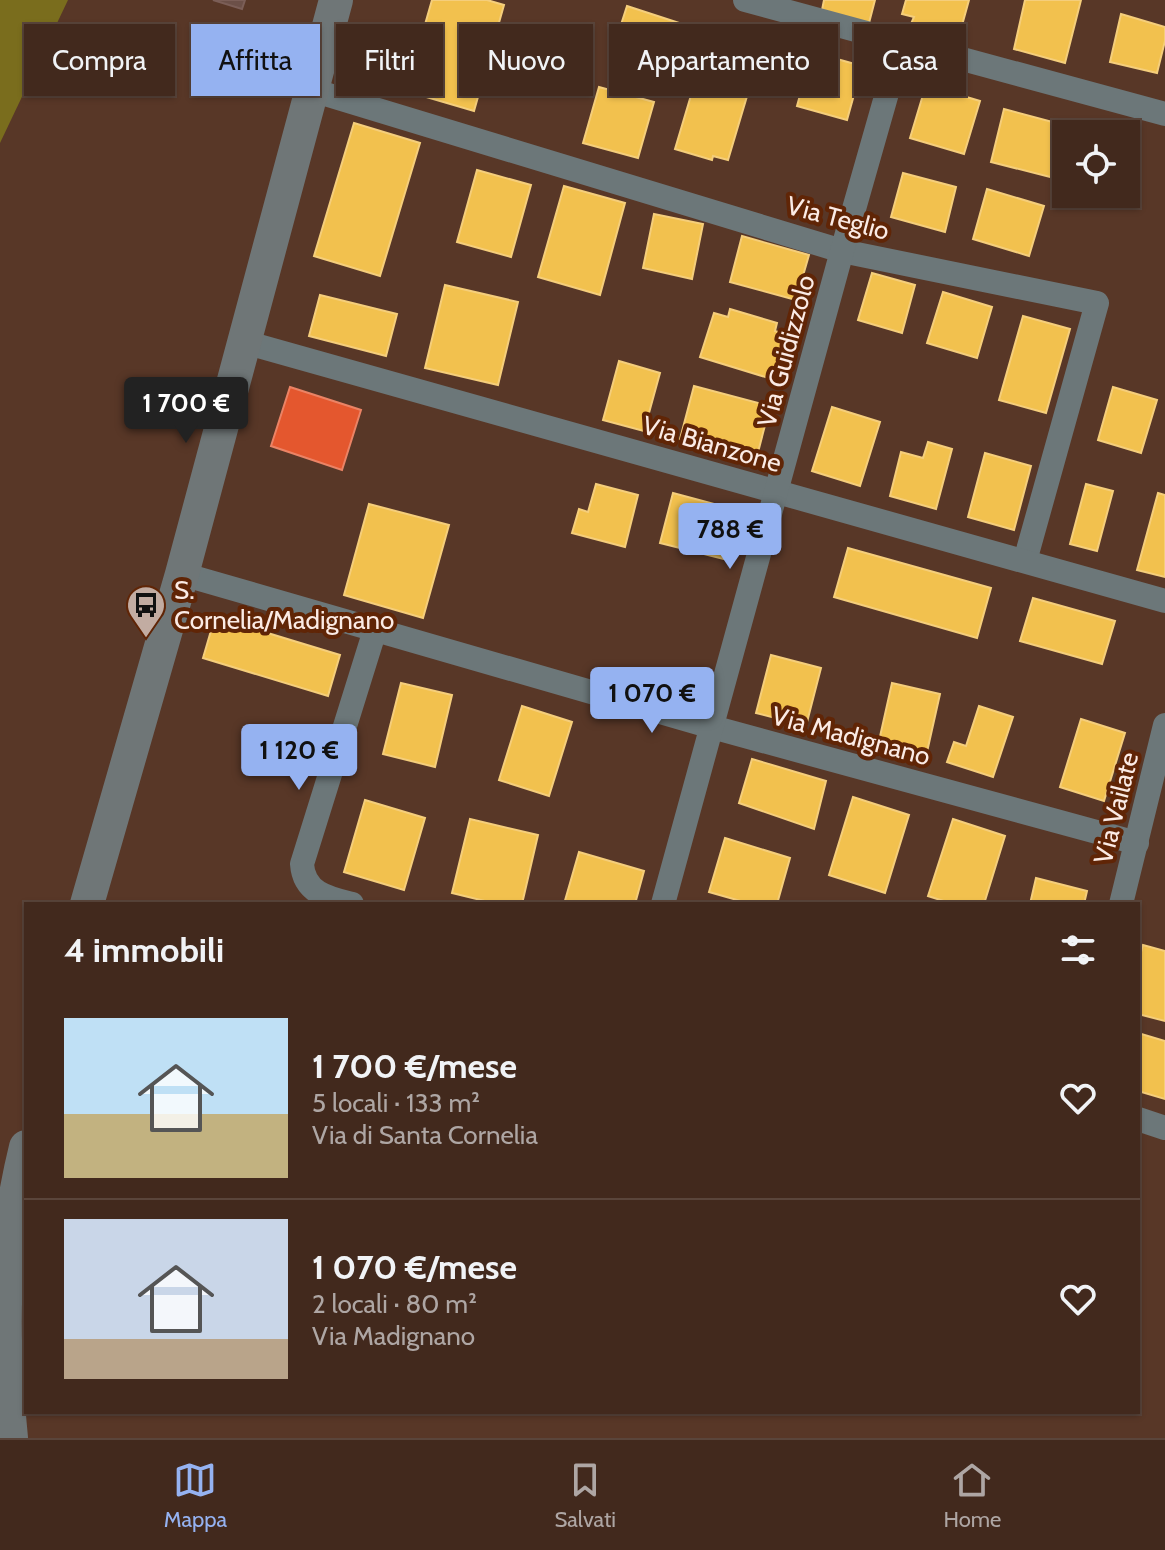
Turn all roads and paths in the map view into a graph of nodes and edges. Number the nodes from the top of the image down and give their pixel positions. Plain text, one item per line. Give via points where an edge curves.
1 (336, 0) edge
2 (745, 0) edge
3 (854, 31) edge
4 (320, 60) edge
5 (966, 61) edge
6 (320, 92) edge
7 (310, 96) edge
8 (886, 96) edge
9 (1165, 114) edge
10 (842, 251) junction
11 (244, 342) junction
12 (777, 491) junction
13 (1025, 561) junction
14 (182, 574) junction
15 (1165, 601) edge
16 (375, 630) junction
17 (1165, 725) edge
18 (712, 727) junction
19 (1137, 843) junction
20 (88, 902) edge
21 (344, 902) edge
22 (664, 902) edge
23 (1122, 902) edge
24 (1140, 1120) edge
25 (1165, 1128) edge
26 (24, 1155) edge
27 (11, 1438) edge

1 - 4 street
2 - 3 street
5 - 9 street
6 - 10 street, Via Teglio
7 - 11 street
8 - 10 street, Via Guidizzolo
10 - 12 street, Via Guidizzolo
10 - 13 street, Via Teglio via 1097,303
11 - 12 street, Via Bianzone
11 - 14 street
12 - 13 street, Via Bianzone
12 - 18 street, Via Guidizzolo
13 - 15 street, Via Bianzone
14 - 16 street, Via Madignano
14 - 20 street
16 - 18 street, Via Madignano
16 - 21 street via 302,864 304,878 314,890
17 - 19 street, Via Vailate
18 - 19 street, Via Madignano
18 - 22 street, Via Guidizzolo
19 - 23 street, Via Vailate
24 - 25 street
26 - 27 street via 5,1270

